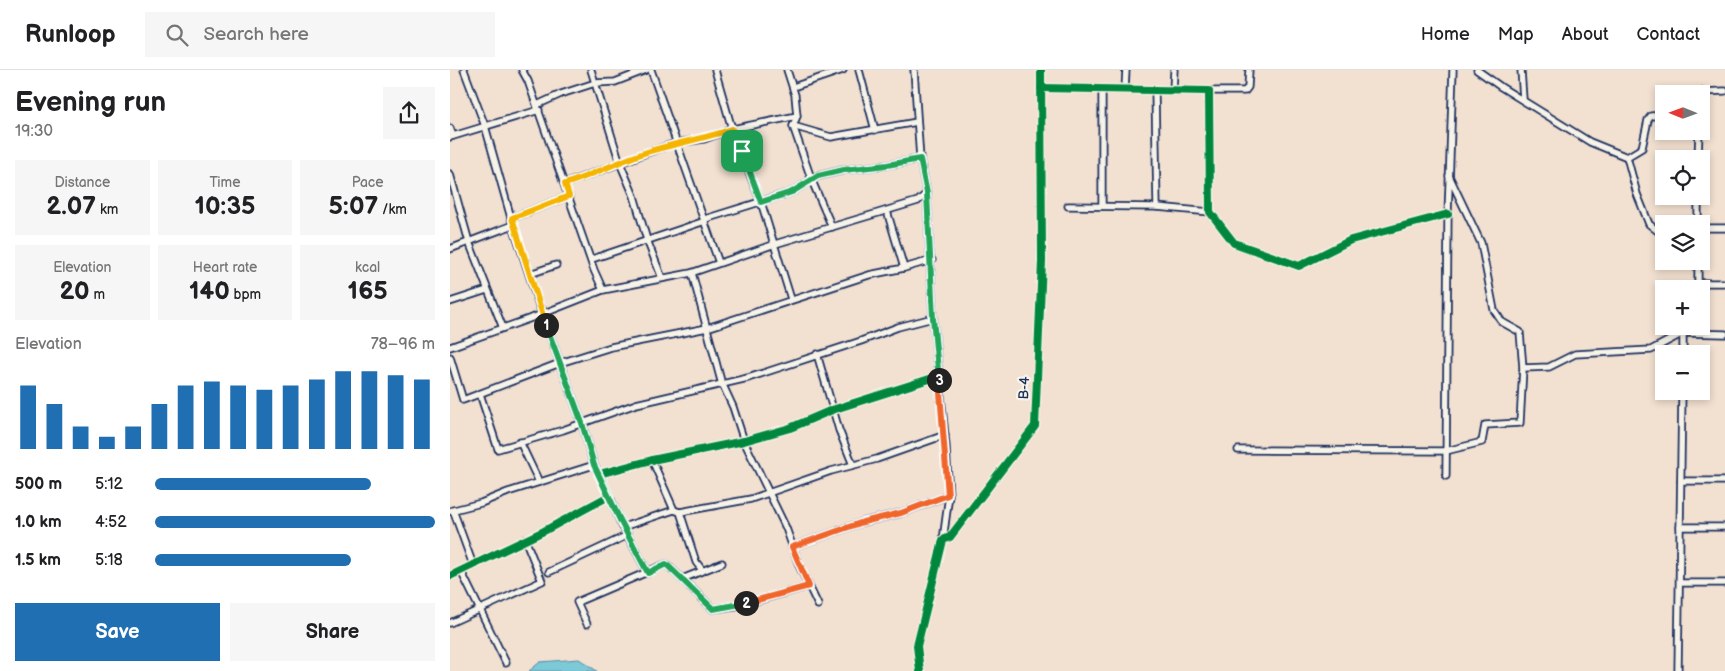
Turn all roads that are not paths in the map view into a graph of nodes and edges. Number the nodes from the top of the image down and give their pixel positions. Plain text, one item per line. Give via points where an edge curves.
1 (464, 70) edge
2 (522, 70) edge
3 (591, 70) edge
4 (646, 70) edge
5 (651, 70) edge
6 (714, 70) edge
7 (787, 70) edge
8 (840, 70) edge
9 (859, 70) edge
10 (914, 70) edge
11 (1041, 70) edge
12 (1126, 70) edge
13 (1174, 70) edge
14 (1249, 70) edge
15 (1453, 70) edge
16 (1477, 70) edge
17 (1520, 70) edge
18 (595, 83) junction
19 (793, 87) junction
20 (1041, 88) junction
21 (1102, 89) junction
22 (1125, 89) junction
23 (1156, 90) junction
24 (1173, 90) junction
25 (1209, 91) junction
26 (1710, 92) edge
27 (1725, 92) edge
28 (1523, 99) junction
29 (538, 107) junction
30 (797, 116) junction
31 (1655, 116) edge
32 (917, 122) junction
33 (485, 126) junction
34 (793, 126) junction
35 (450, 128) edge
36 (732, 129) junction
37 (875, 130) junction
38 (451, 137) edge
39 (676, 143) junction
40 (1626, 157) junction
41 (920, 159) junction
42 (620, 163) junction
43 (450, 174) edge
44 (1449, 176) junction
45 (812, 181) junction
46 (565, 184) junction
47 (927, 193) junction
48 (569, 196) junction
49 (761, 202) junction
50 (1068, 206) dead end
51 (1102, 206) junction
52 (1157, 207) junction
53 (887, 212) junction
54 (1210, 212) junction
55 (1448, 214) junction
56 (705, 220) junction
57 (513, 221) junction
58 (832, 227) junction
59 (1710, 228) edge
60 (1725, 228) edge
61 (1655, 229) edge
62 (647, 240) junction
63 (469, 242) junction
64 (775, 244) junction
65 (450, 249) edge
66 (592, 259) junction
67 (932, 260) junction
68 (719, 263) junction
69 (556, 265) dead end
70 (904, 268) junction
71 (1698, 270) edge
72 (692, 273) junction
73 (530, 274) junction
74 (662, 278) junction
75 (1725, 283) edge
76 (487, 290) junction
77 (603, 290) junction
78 (791, 300) junction
79 (450, 302) edge
80 (542, 314) junction
81 (933, 318) junction
82 (503, 328) junction
83 (705, 328) junction
84 (1710, 334) edge
85 (1725, 334) edge
86 (1679, 335) edge
87 (450, 347) edge
88 (818, 354) junction
89 (450, 356) edge
90 (560, 363) junction
91 (1523, 368) junction
92 (939, 376) junction
93 (723, 385) junction
94 (480, 394) junction
95 (1682, 400) edge
96 (832, 410) junction
97 (582, 423) junction
98 (945, 435) junction
99 (744, 441) junction
100 (520, 442) junction
101 (1238, 450) dead end
102 (1446, 451) junction
103 (652, 460) junction
104 (853, 464) junction
105 (594, 465) junction
106 (1446, 476) dead end
107 (1681, 481) junction
108 (1725, 481) edge
109 (539, 482) junction
110 (769, 492) junction
111 (948, 495) junction
112 (609, 496) junction
113 (452, 511) edge
114 (677, 511) junction
115 (623, 527) junction
116 (1680, 527) junction
117 (1725, 527) edge
118 (628, 535) junction
119 (525, 539) junction
120 (943, 540) junction
121 (792, 547) junction
122 (722, 562) dead end
123 (473, 565) junction
124 (702, 570) junction
125 (462, 571) junction
126 (549, 572) dead end
127 (648, 573) junction
128 (450, 576) edge
129 (682, 578) junction
130 (1680, 583) junction
131 (1725, 583) edge
132 (809, 586) junction
133 (818, 605) dead end
134 (480, 610) junction
135 (450, 624) edge
136 (587, 624) dead end
137 (506, 663) dead end
138 (920, 671) edge
139 (1678, 671) edge

1 - 33 street
2 - 29 street
3 - 18 street
4 - 18 street via 616,82
5 - 39 street
6 - 36 street
7 - 19 street
8 - 19 street
9 - 37 street
10 - 32 street
11 - 20 street, B-4
12 - 22 street
13 - 24 street
14 - 25 street via 1248,87 1244,91
15 - 44 street
16 - 28 street
17 - 28 street
18 - 29 street via 561,94
18 - 42 street
19 - 30 street
20 - 21 street
20 - 120 street, B-4 via 1042,261 1035,426 950,537
21 - 22 street
21 - 51 street
22 - 23 street
23 - 24 street
23 - 52 street
24 - 25 street
25 - 54 street
26 - 27 street
28 - 40 street via 1590,142
29 - 33 street
29 - 46 street
30 - 34 street
30 - 36 street
31 - 40 street via 1648,120 1642,148
32 - 37 street
32 - 41 street
33 - 38 street
33 - 57 street
34 - 37 street via 831,137
34 - 45 street
35 - 38 street
36 - 39 street via 704,139
36 - 49 street
39 - 42 street
39 - 56 street
40 - 61 street via 1649,224
41 - 45 street via 844,170 818,176
41 - 47 street
42 - 46 street
42 - 62 street
43 - 63 street
44 - 55 street
44 - 91 street via 1481,243 1494,310 1502,322 1520,332
45 - 49 street via 792,192
45 - 58 street
46 - 48 street
47 - 53 street via 918,201
47 - 67 street
48 - 57 street
48 - 66 street
49 - 56 street
49 - 64 street
50 - 51 street
51 - 52 street
52 - 54 street
53 - 58 street
53 - 70 street
54 - 55 street via 1234,243 1299,266 1351,240
55 - 102 street
56 - 62 street
56 - 68 street
57 - 63 street
57 - 73 street
58 - 64 street
59 - 60 street
62 - 66 street
62 - 74 street
63 - 65 street
63 - 76 street
64 - 68 street
64 - 78 street
66 - 77 street
67 - 70 street
67 - 81 street
68 - 72 street
69 - 73 street
70 - 78 street
71 - 75 street via 1698,282
72 - 74 street
72 - 83 street
73 - 80 street
74 - 77 street
76 - 79 street
76 - 82 street
77 - 80 street
78 - 83 street
80 - 82 street
80 - 90 street
81 - 88 street
81 - 92 street
82 - 87 street
83 - 90 street via 611,347
83 - 93 street
84 - 85 street
86 - 91 street via 1651,350 1575,354 1549,368
88 - 93 street
88 - 96 street
89 - 94 street via 463,400
90 - 94 street
90 - 97 street
91 - 102 street via 1520,423 1485,425 1482,442
92 - 96 street
92 - 98 street
93 - 97 street via 636,404
93 - 99 street
94 - 100 street via 498,449
95 - 107 street
96 - 99 street via 790,428
96 - 104 street
97 - 100 street
97 - 105 street
98 - 104 street
98 - 111 street
99 - 103 street
99 - 110 street
100 - 109 street
101 - 102 street
102 - 106 street
103 - 112 street via 600,474
103 - 114 street
104 - 110 street
105 - 109 street
105 - 112 street
107 - 108 street
107 - 116 street
109 - 113 street
110 - 114 street via 751,499
110 - 121 street
111 - 120 street
111 - 121 street
112 - 115 street
112 - 119 street
113 - 123 street
114 - 115 street
114 - 124 street
115 - 118 street
116 - 117 street
116 - 130 street
118 - 126 street
118 - 127 street
119 - 123 street
119 - 134 street via 542,581
120 - 138 street via 917,646
121 - 132 street
122 - 124 street
123 - 125 street
124 - 129 street
125 - 128 street
125 - 134 street
127 - 129 street via 666,564
127 - 136 street via 577,602
129 - 132 street via 713,609 741,605
130 - 131 street
130 - 139 street
132 - 133 street
134 - 135 street
134 - 137 street

